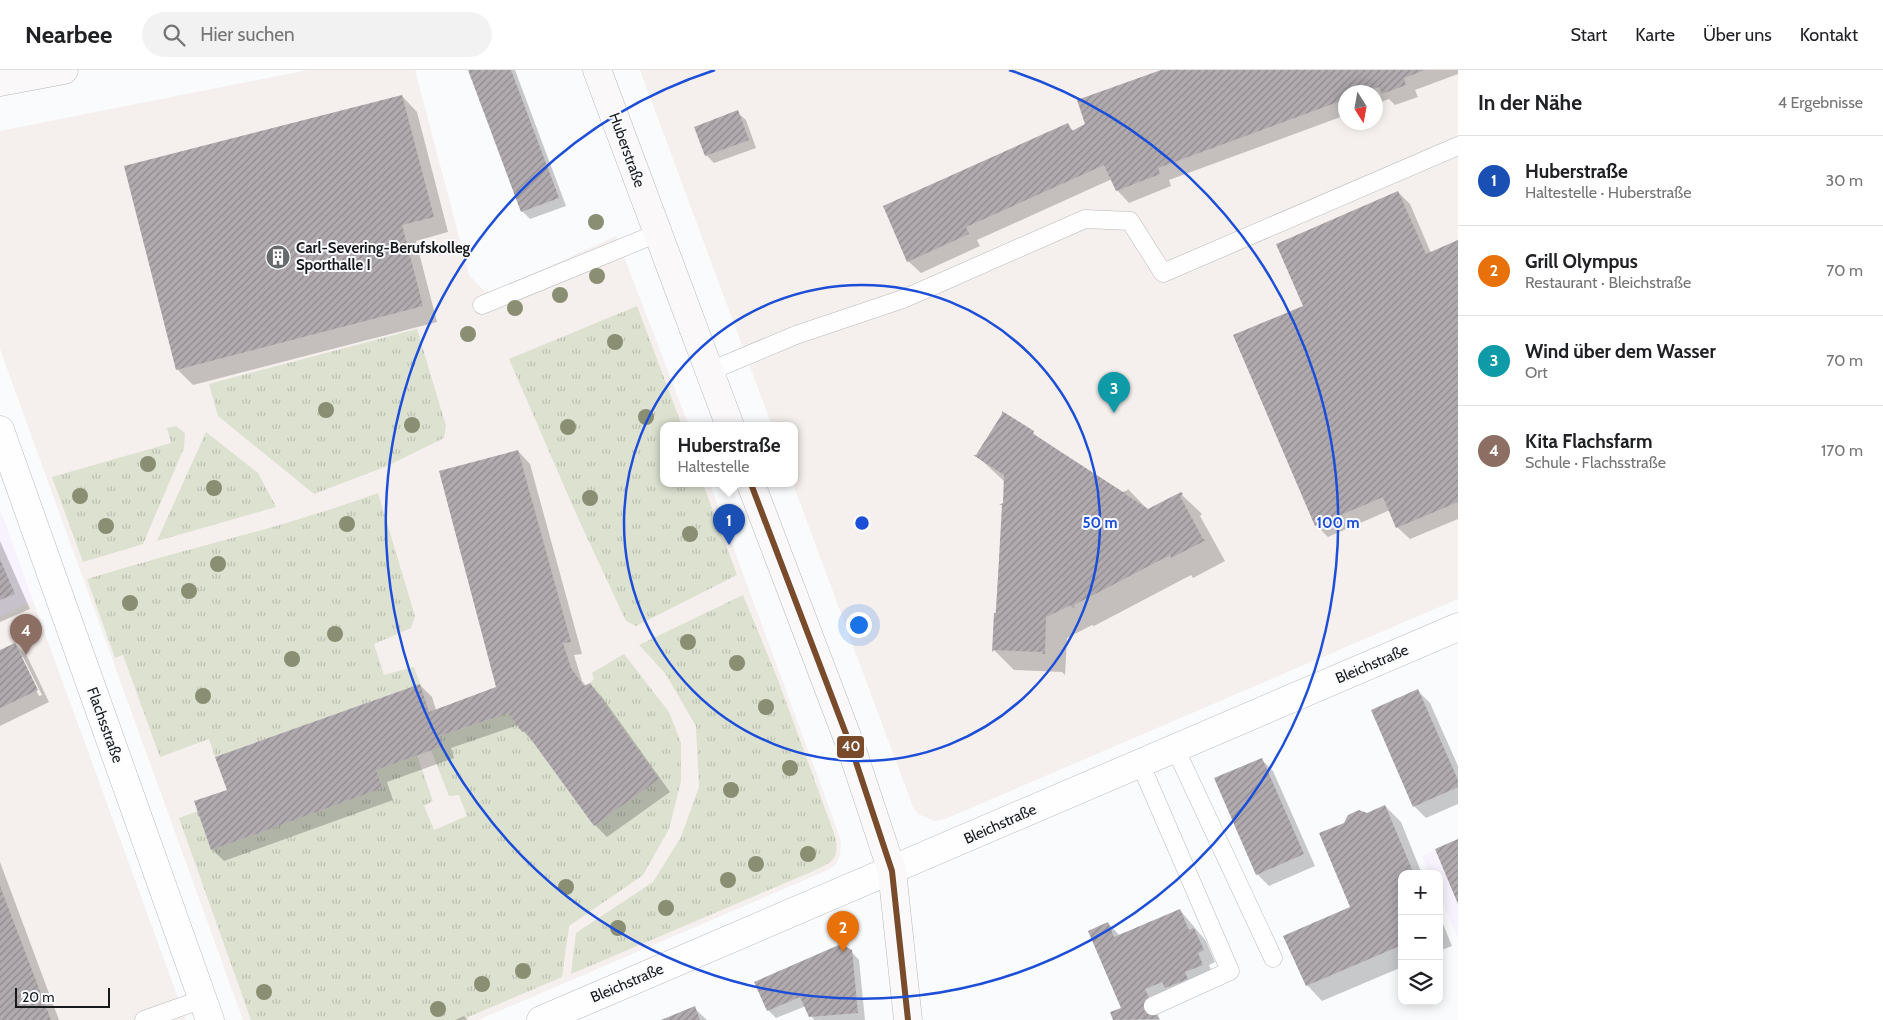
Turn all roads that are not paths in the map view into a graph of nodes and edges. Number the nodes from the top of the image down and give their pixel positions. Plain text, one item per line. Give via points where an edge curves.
1 (64, 70) edge
2 (597, 70) edge
3 (0, 82) edge
4 (1458, 146) edge
5 (658, 233) junction
6 (482, 305) dead end
7 (710, 371) junction
8 (729, 422) edge
9 (0, 430) edge
10 (752, 487) edge
11 (1458, 627) edge
12 (1175, 748) junction
13 (1140, 763) junction
14 (892, 871) junction
15 (1272, 958) dead end
16 (1153, 1006) dead end
17 (206, 1010) edge
18 (144, 1020) edge
19 (541, 1020) edge
20 (908, 1020) edge

1 - 3 main road
2 - 5 main road, Huberstraße
4 - 7 lane via 1163,273 1130,221 1085,219 903,299 796,335
5 - 6 lane
5 - 7 main road, Huberstraße
7 - 8 main road, Huberstraße
9 - 17 street, Flachsstraße
10 - 14 main road via 851,747
11 - 12 street, Bleichstraße
12 - 13 street, Bleichstraße
12 - 15 lane
13 - 14 street, Bleichstraße
13 - 16 lane via 1230,971
14 - 19 street, Bleichstraße
14 - 20 main road
17 - 18 lane

